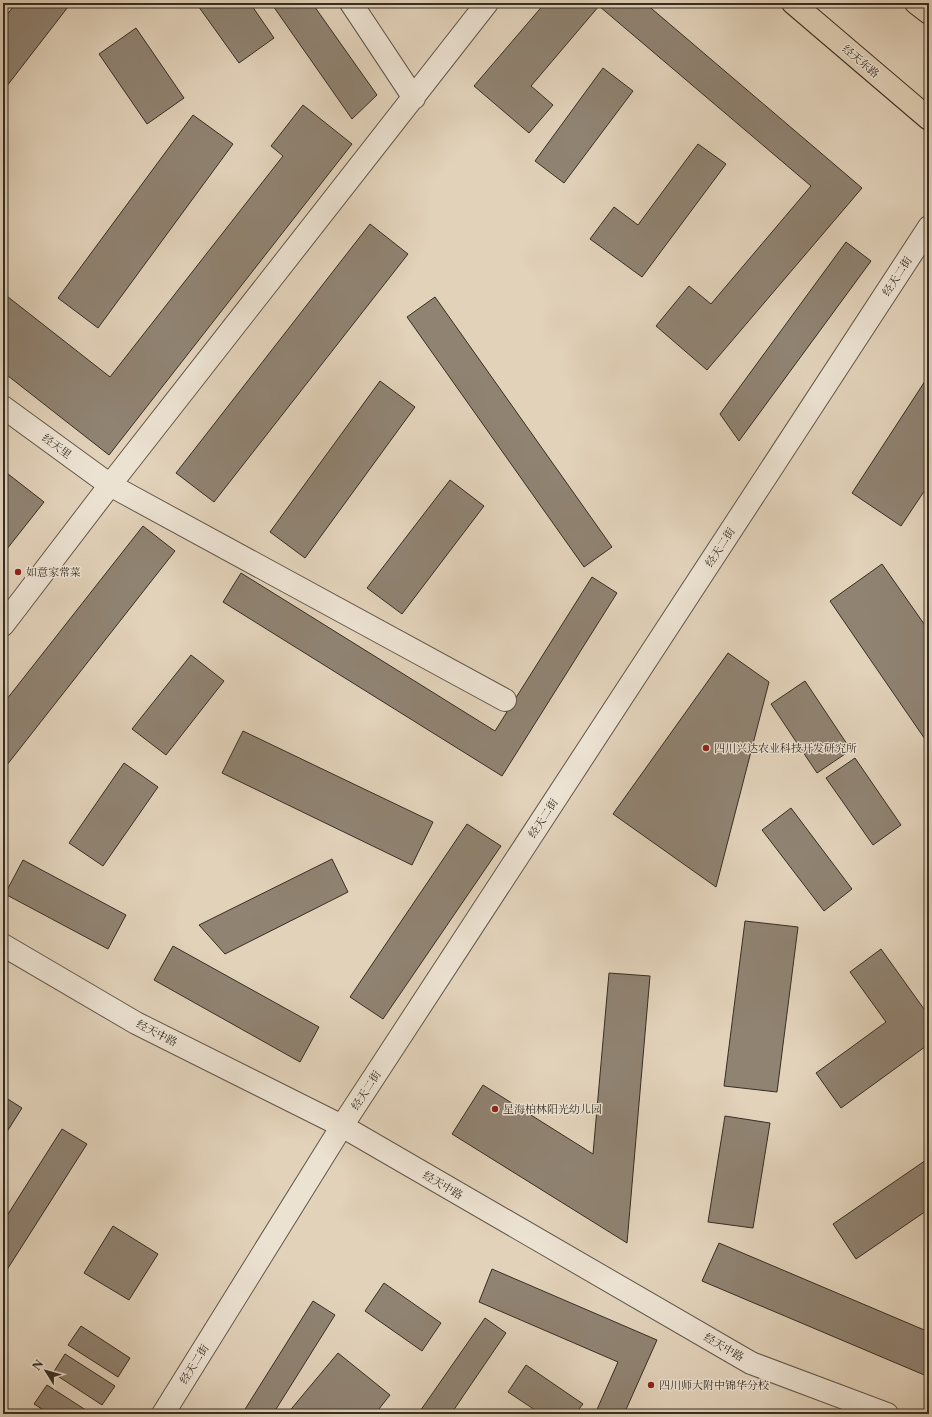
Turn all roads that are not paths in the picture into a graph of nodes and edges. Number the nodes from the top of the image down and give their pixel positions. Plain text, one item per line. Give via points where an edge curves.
1 (351, 3) edge
2 (487, 3) edge
3 (793, 3) edge
4 (916, 3) edge
5 (929, 13) edge
6 (414, 98) junction
7 (929, 119) edge
8 (929, 226) edge
9 (3, 407) edge
10 (110, 485) junction
11 (3, 626) edge
12 (505, 700) dead end
13 (3, 945) edge
14 (342, 1126) junction
15 (163, 1414) edge
16 (888, 1414) edge

1 - 6 street
2 - 6 street
3 - 7 main road, 经天东路
4 - 5 main road
6 - 10 street
8 - 14 street, 经天二街
9 - 10 street, 经天里
10 - 11 street
10 - 12 street, 经天里
13 - 14 street, 经天中路 via 136,1023
14 - 15 street, 经天二街
14 - 16 street, 经天中路 via 751,1363

